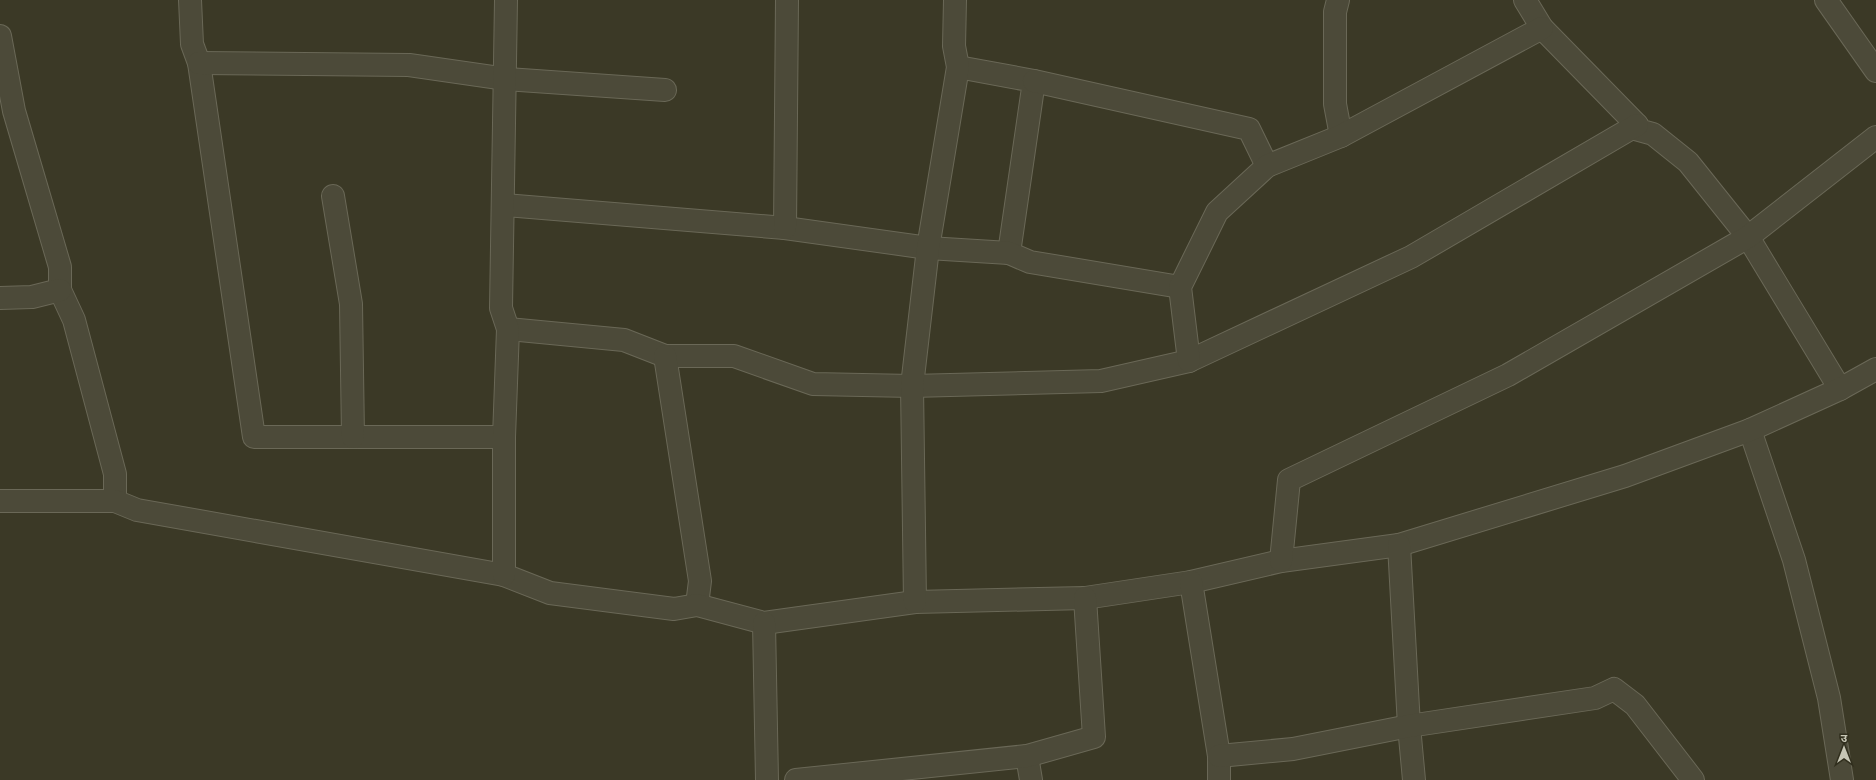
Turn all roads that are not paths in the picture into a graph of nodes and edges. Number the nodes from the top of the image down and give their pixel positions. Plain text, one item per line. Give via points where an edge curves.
1 (190, 0) edge
2 (506, 0) edge
3 (787, 0) edge
4 (955, 0) edge
5 (1338, 0) edge
6 (1525, 0) edge
7 (1826, 0) edge
8 (1542, 28) junction
9 (0, 36) edge
10 (199, 63) junction
11 (958, 67) junction
12 (1876, 71) edge
13 (506, 79) junction
14 (1034, 81) junction
15 (665, 90) dead end
16 (1637, 125) junction
17 (1342, 136) junction
18 (1876, 137) edge
19 (1267, 166) junction
20 (333, 196) dead end
21 (504, 205) junction
22 (785, 228) junction
23 (1748, 237) junction
24 (928, 248) junction
25 (1009, 253) junction
26 (1180, 287) junction
27 (60, 290) junction
28 (0, 298) edge
29 (508, 329) junction
30 (665, 356) junction
31 (1189, 361) junction
32 (1876, 369) edge
33 (912, 386) junction
34 (1840, 389) junction
35 (1750, 430) junction
36 (353, 437) junction
37 (504, 437) junction
38 (0, 501) edge
39 (116, 501) junction
40 (1399, 545) junction
41 (1281, 561) junction
42 (504, 575) junction
43 (1191, 582) junction
44 (1085, 598) junction
45 (915, 602) junction
46 (697, 604) junction
47 (764, 623) junction
48 (1409, 726) junction
49 (1027, 756) junction
50 (1219, 756) junction
51 (766, 780) edge
52 (796, 780) edge
53 (1031, 780) edge
54 (1219, 780) edge
55 (1414, 780) edge
56 (1693, 780) edge
57 (1842, 780) edge

1 - 10 street via 192,44
2 - 13 street
3 - 22 street
4 - 11 street via 954,46
5 - 17 street via 1335,12 1335,104
6 - 8 street
7 - 12 street
8 - 16 street
8 - 17 street
9 - 27 street via 14,111 60,267
10 - 13 street via 409,65
10 - 36 street via 254,437
11 - 14 street
11 - 24 street
13 - 15 street
13 - 21 street
14 - 19 street via 1249,129
14 - 25 street
16 - 23 street via 1634,129 1653,134 1688,162
16 - 31 street via 1411,258
17 - 19 street
18 - 23 street
19 - 26 street via 1217,212
20 - 36 street via 351,304
21 - 22 street
21 - 29 street via 501,308
22 - 24 street
23 - 34 street
23 - 41 street via 1508,374 1288,480
24 - 25 street
24 - 33 street
25 - 26 street via 1030,262
26 - 31 street
27 - 28 street via 32,297
27 - 39 street via 74,320 116,474
29 - 30 street via 624,340
29 - 37 street
30 - 33 street via 734,356 813,384
30 - 46 street via 700,581
31 - 33 street via 1101,381
32 - 34 street
33 - 45 street
34 - 35 street
35 - 40 street via 1626,476
35 - 57 street via 1796,568 1829,698
36 - 37 street
37 - 42 street
38 - 39 street
39 - 42 street via 136,510
40 - 41 street
40 - 48 street
41 - 43 street
42 - 46 street via 550,593 674,609
43 - 44 street
43 - 50 street
44 - 45 street
44 - 49 street via 1094,737
45 - 47 street
46 - 47 street
47 - 51 street
48 - 50 street via 1293,749
48 - 55 street
48 - 56 street via 1595,698 1614,689 1634,705
49 - 52 street
49 - 53 street
50 - 54 street

